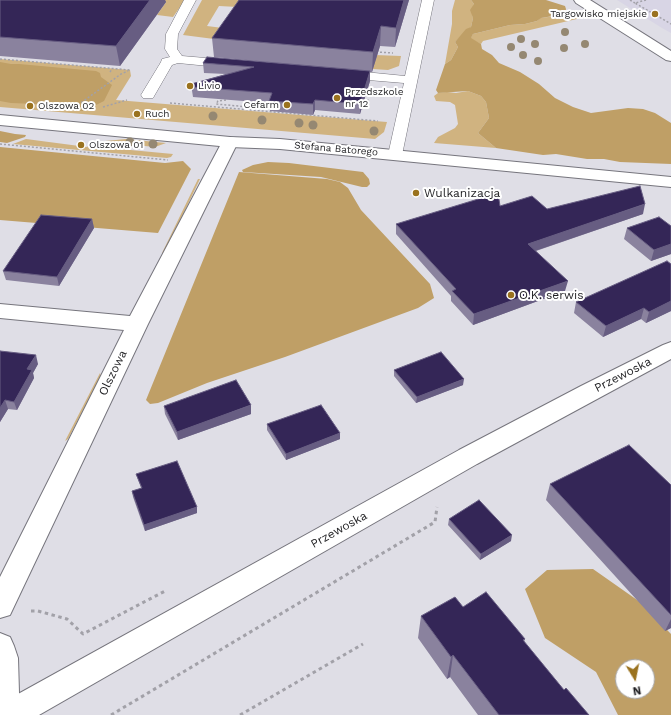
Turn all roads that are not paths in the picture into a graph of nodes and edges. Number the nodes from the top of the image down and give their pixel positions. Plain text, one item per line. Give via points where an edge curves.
1 (190, 0) edge
2 (428, 0) edge
3 (581, 0) edge
4 (620, 24) junction
5 (599, 30) dead end
6 (671, 57) edge
7 (178, 59) junction
8 (240, 65) edge
9 (333, 73) edge
10 (410, 80) junction
11 (148, 95) dead end
12 (0, 120) edge
13 (230, 142) junction
14 (395, 155) junction
15 (671, 182) edge
16 (0, 311) edge
17 (137, 324) junction
18 (671, 350) edge
19 (0, 606) edge
20 (0, 646) edge
21 (10, 715) edge

1 - 7 lane via 172,34 171,49
2 - 10 lane
3 - 4 street
4 - 5 street
4 - 6 street
7 - 8 lane
7 - 11 lane via 167,62
9 - 10 lane
10 - 14 lane
12 - 13 street, Stefana Batorego
13 - 14 street, Stefana Batorego
13 - 17 street, Olszowa
14 - 15 street, Stefana Batorego
16 - 17 street
17 - 19 street, Olszowa
18 - 21 street, Przewoska via 468,457
20 - 21 street via 4,693

